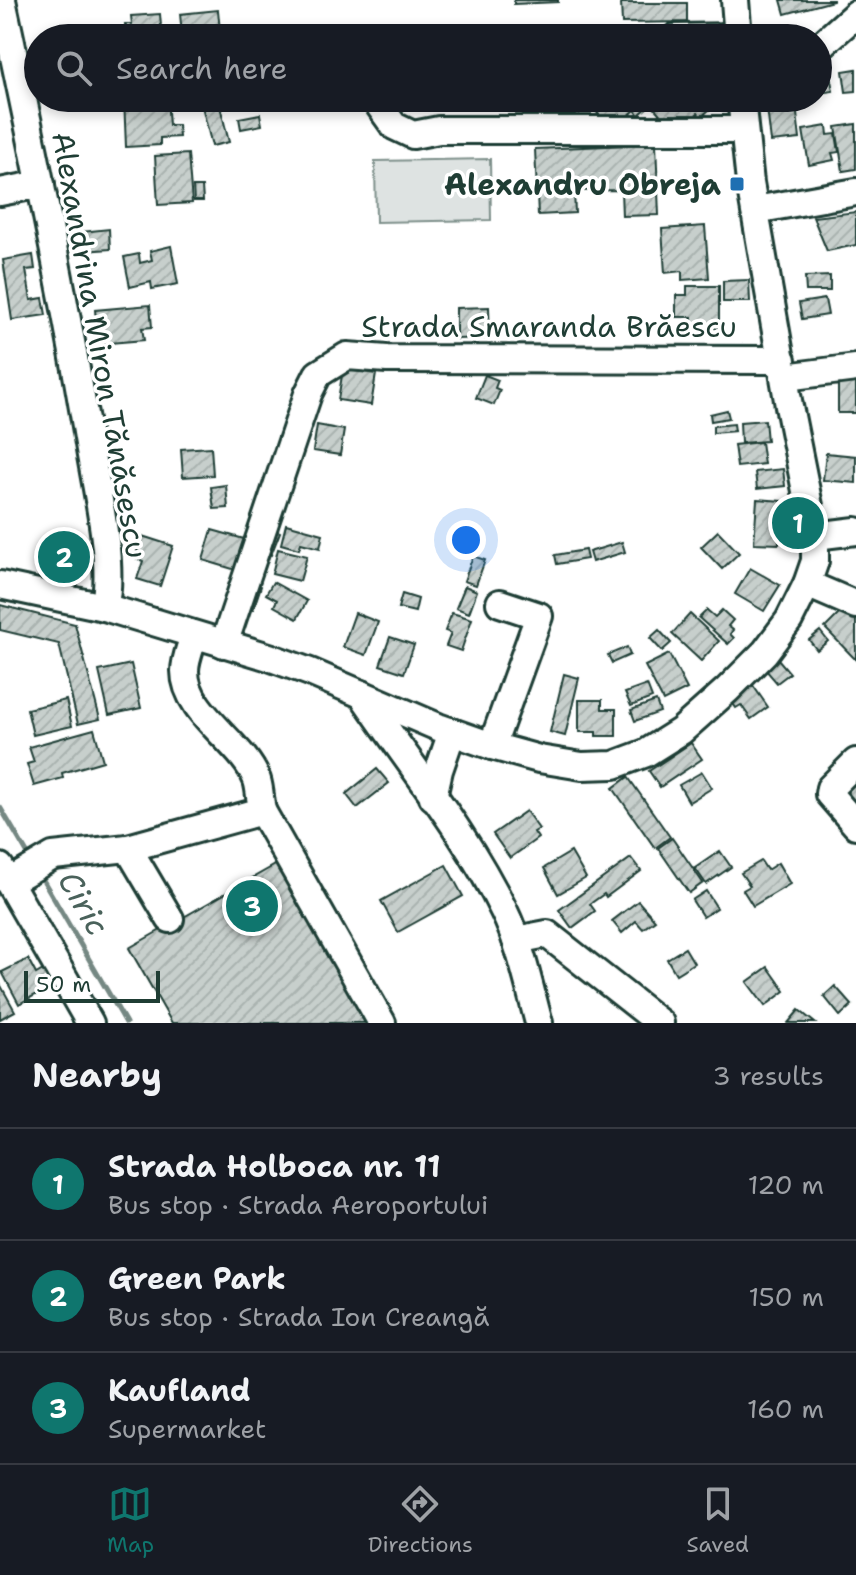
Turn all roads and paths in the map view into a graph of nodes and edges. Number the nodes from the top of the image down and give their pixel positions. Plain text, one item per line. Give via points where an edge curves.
1 (2, 0) edge
2 (735, 0) edge
3 (856, 14) edge
4 (737, 24) edge
5 (832, 35) edge
6 (24, 104) edge
7 (26, 112) edge
8 (384, 112) edge
9 (716, 112) edge
10 (747, 112) edge
11 (41, 184) junction
12 (0, 192) edge
13 (856, 192) edge
14 (755, 210) junction
15 (784, 368) junction
16 (856, 368) edge
17 (856, 531) edge
18 (815, 536) junction
19 (807, 584) junction
20 (0, 585) edge
21 (500, 603) dead end
22 (856, 605) edge
23 (104, 607) junction
24 (194, 635) junction
25 (224, 644) junction
26 (362, 694) junction
27 (452, 732) junction
28 (492, 746) junction
29 (856, 762) edge
30 (433, 797) junction
31 (262, 811) junction
32 (856, 825) edge
33 (128, 848) junction
34 (11, 874) edge
35 (494, 891) junction
36 (170, 919) dead end
37 (551, 937) junction
38 (516, 940) junction
39 (526, 977) junction
40 (90, 1023) edge
41 (382, 1023) edge
42 (539, 1023) edge
43 (660, 1023) edge

1 - 6 street, Alexandrina Miron Tănăsescu
2 - 4 street
3 - 5 street
7 - 11 street, Alexandrina Miron Tănăsescu
8 - 9 street via 394,126 413,135
10 - 14 street
11 - 12 street
11 - 23 street, Alexandrina Miron Tănăsescu via 104,533 109,592
13 - 14 street
14 - 15 street
15 - 16 street, Strada Smaranda Brăescu
15 - 18 street
15 - 25 street, Strada Smaranda Brăescu via 347,356 318,374 308,394
17 - 18 street
18 - 19 street via 815,561
19 - 22 street
19 - 28 street via 765,652 681,731 646,753 614,765 582,766
20 - 23 street
21 - 28 street via 539,616
23 - 24 street
24 - 25 street
24 - 31 street via 185,670 187,688 257,779
25 - 26 street
26 - 27 street
26 - 30 street
27 - 28 street
27 - 30 street
29 - 32 street via 829,794
30 - 35 street
31 - 33 street
31 - 41 street
33 - 34 street via 53,856
33 - 36 street
34 - 40 street
35 - 37 street
35 - 38 street
37 - 38 street
37 - 39 street via 530,958
37 - 43 street
38 - 39 street
39 - 42 street

